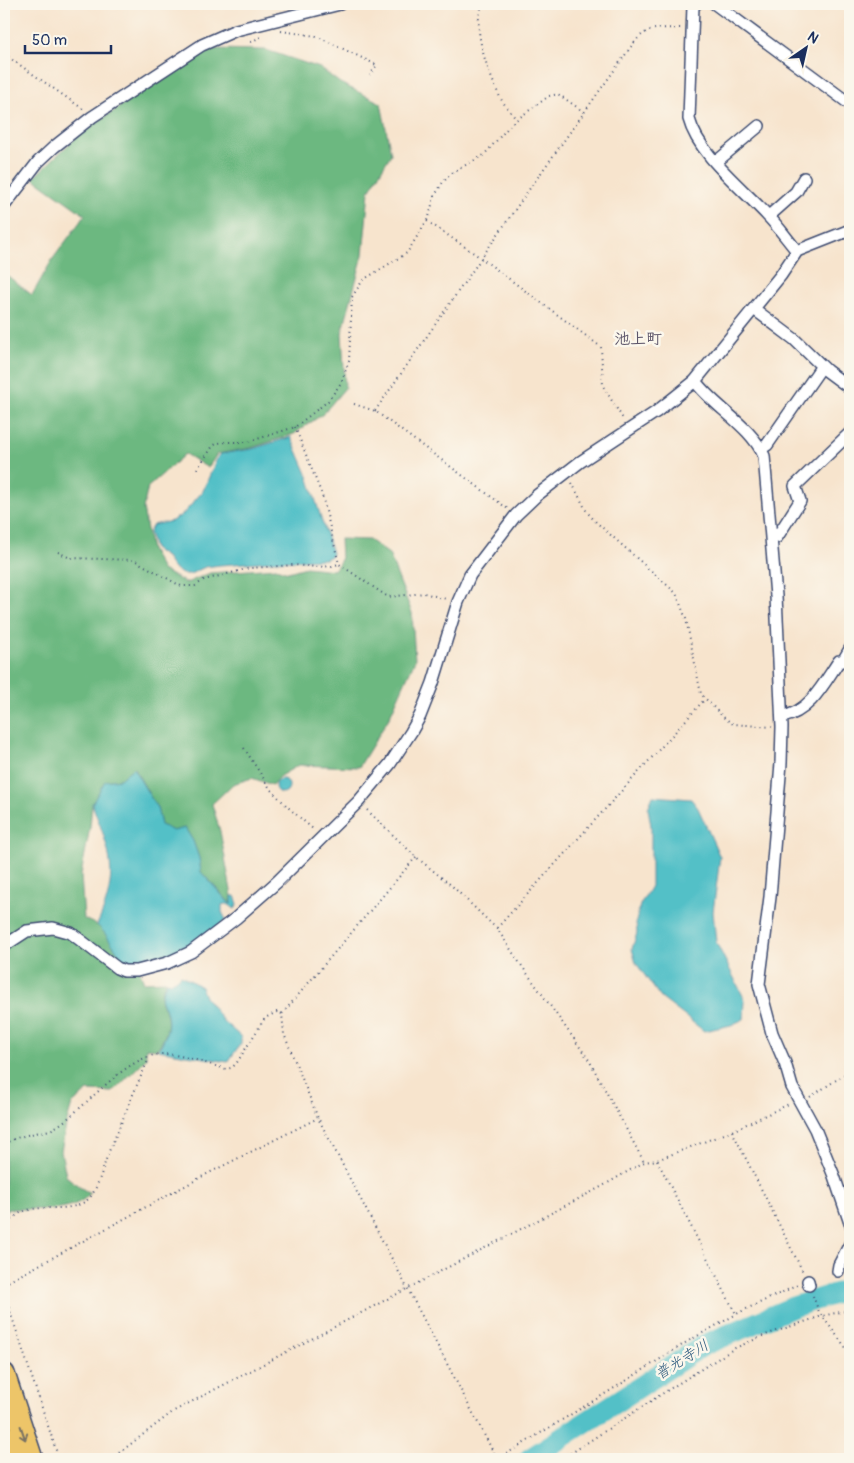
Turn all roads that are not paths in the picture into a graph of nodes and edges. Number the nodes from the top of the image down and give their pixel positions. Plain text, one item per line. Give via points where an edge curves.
1 (340, 4) edge
2 (696, 4) edge
3 (715, 4) edge
4 (850, 104) edge
5 (759, 126) dead end
6 (716, 162) junction
7 (804, 178) dead end
8 (4, 206) edge
9 (769, 216) junction
10 (850, 230) edge
11 (797, 251) junction
12 (754, 309) junction
13 (822, 366) junction
14 (695, 381) junction
15 (850, 388) edge
16 (850, 433) edge
17 (761, 450) junction
18 (772, 539) junction
19 (850, 649) edge
20 (782, 722) junction
21 (4, 946) edge
22 (850, 1223) edge
23 (850, 1244) edge
24 (838, 1271) dead end
25 (4, 1374) edge
26 (4, 1436) edge
27 (12, 1459) edge
28 (32, 1459) edge

1 - 8 street via 236,30 202,45 92,117 54,147 38,162
2 - 6 street via 693,6 690,119 698,141
3 - 4 street
5 - 6 street
6 - 9 street
7 - 9 street via 796,192
9 - 11 street
10 - 11 street
11 - 12 street
12 - 13 street via 794,339
12 - 14 street
13 - 15 street
13 - 17 street
14 - 17 street
14 - 21 street via 656,412 566,472 516,515 470,574 420,716 390,764 359,801 236,918 191,952 137,971 124,971 71,933 53,928 27,931
16 - 18 street via 795,486 800,502 777,537
17 - 18 street
18 - 20 street
19 - 20 street via 811,702
20 - 22 street via 771,887 759,984 772,1033 792,1087 815,1129
23 - 24 street
25 -> 28 highway
26 - 27 highway

